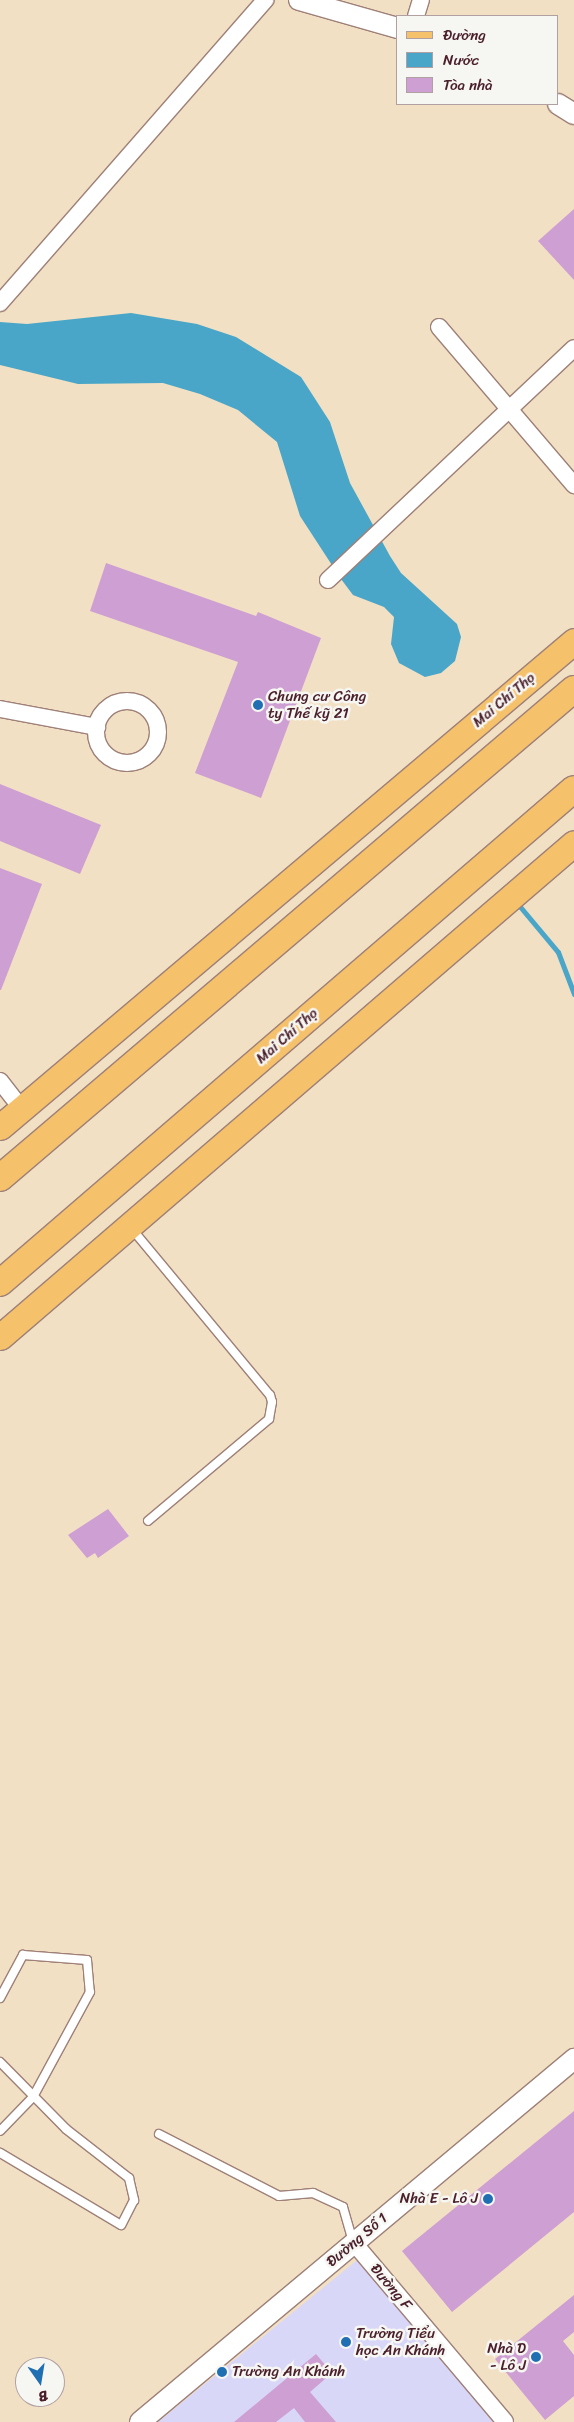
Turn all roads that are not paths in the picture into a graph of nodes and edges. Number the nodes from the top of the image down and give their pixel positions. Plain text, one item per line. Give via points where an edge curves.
1 (265, 0) edge
2 (299, 0) edge
3 (421, 0) edge
4 (416, 15) edge
5 (396, 27) edge
6 (559, 105) edge
7 (574, 114) edge
8 (0, 303) edge
9 (439, 327) dead end
10 (574, 348) edge
11 (511, 408) junction
12 (574, 485) edge
13 (328, 580) dead end
14 (574, 641) edge
15 (574, 689) edge
16 (0, 709) edge
17 (97, 727) dead end
18 (574, 789) edge
19 (574, 843) edge
20 (0, 1081) edge
21 (22, 1108) junction
22 (0, 1127) edge
23 (0, 1178) edge
24 (129, 1226) junction
25 (0, 1283) edge
26 (0, 1336) edge
27 (148, 1521) dead end
28 (0, 1998) edge
29 (574, 2059) edge
30 (0, 2062) edge
31 (32, 2097) junction
32 (0, 2131) edge
33 (158, 2134) dead end
34 (0, 2153) edge
35 (354, 2243) junction
36 (140, 2422) edge
37 (505, 2422) edge

1 - 8 street
2 - 5 street
3 - 4 street
6 - 7 street
9 - 11 street
10 - 11 street
11 - 12 street
11 - 13 street
14 - 21 main road, Mai Chí Thọ
15 - 23 highway
16 - 17 street
18 - 25 highway, Mai Chí Thọ
19 - 24 main road
20 - 21 street
21 - 22 main road, Mai Chí Thọ
24 - 26 main road
24 - 27 lane via 270,1395 272,1402 269,1420
28 - 31 lane via 24,1955 87,1960 90,1992
29 - 35 street, Đường Số 1
30 - 31 lane
31 - 32 lane
31 - 34 lane via 66,2129 129,2178 134,2200 121,2225
33 - 35 lane via 279,2196 313,2193 343,2207
35 - 36 street, Đường Số 1
35 - 37 street, Đường F

